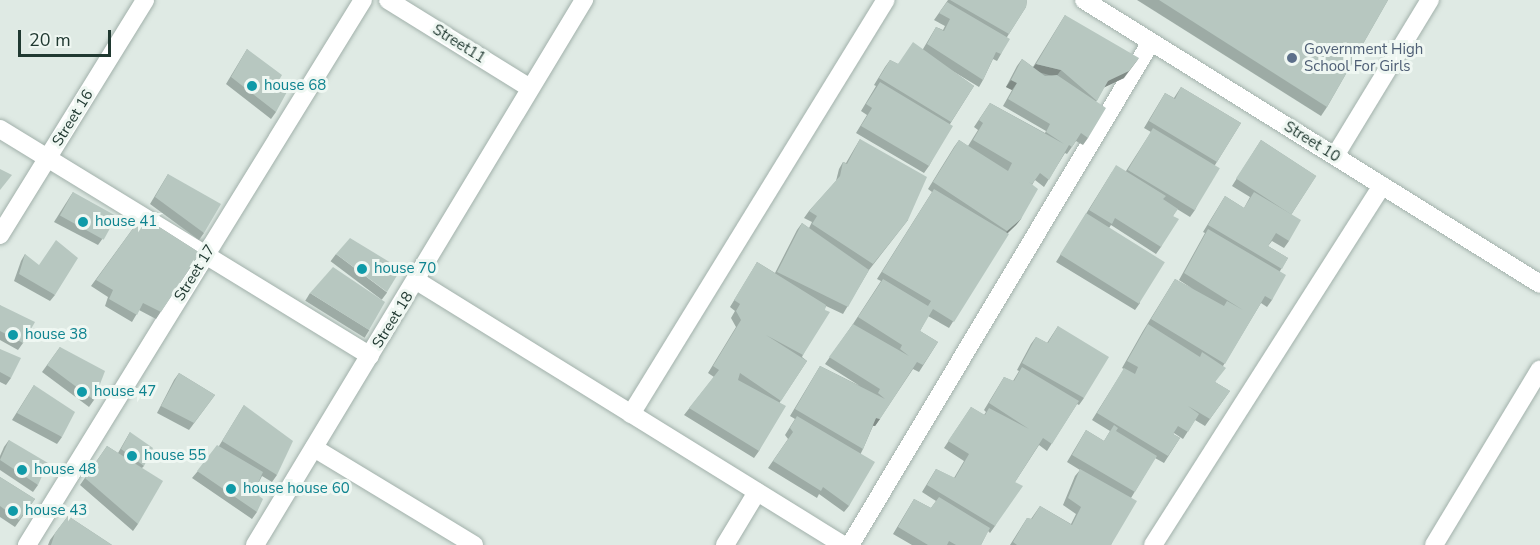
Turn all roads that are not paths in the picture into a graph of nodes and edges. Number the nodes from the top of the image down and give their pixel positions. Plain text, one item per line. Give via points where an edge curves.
1 (145, 0) edge
2 (363, 0) edge
3 (388, 0) edge
4 (584, 0) edge
5 (886, 0) edge
6 (1084, 0) edge
7 (1430, 0) edge
8 (1151, 42) junction
9 (530, 88) junction
10 (0, 129) edge
11 (1335, 156) junction
12 (47, 158) junction
13 (1382, 186) junction
14 (0, 235) edge
15 (206, 255) junction
16 (417, 281) junction
17 (1540, 284) edge
18 (370, 356) junction
19 (1540, 369) edge
20 (631, 414) junction
21 (314, 448) junction
22 (757, 492) junction
23 (27, 545) edge
24 (255, 545) edge
25 (474, 545) edge
26 (725, 545) edge
27 (843, 545) edge
28 (850, 545) edge
29 (1153, 545) edge
30 (1434, 545) edge

1 - 12 street, Street 16
2 - 15 street, Street 17
3 - 9 street, Street11
4 - 9 street, Street 18
5 - 20 street
6 - 8 street, Street 10
7 - 11 street
8 - 11 street, Street 10
8 - 28 street
9 - 16 street, Street 18
10 - 12 street
11 - 13 street, Street 10
12 - 14 street, Street 16
12 - 15 street
13 - 17 street, Street 10
13 - 29 street
15 - 18 street
15 - 23 street, Street 17
16 - 18 street, Street 18
16 - 20 street
18 - 21 street, Street 18
19 - 30 street
20 - 22 street
21 - 24 street, Street 18
21 - 25 street
22 - 26 street
22 - 27 street

